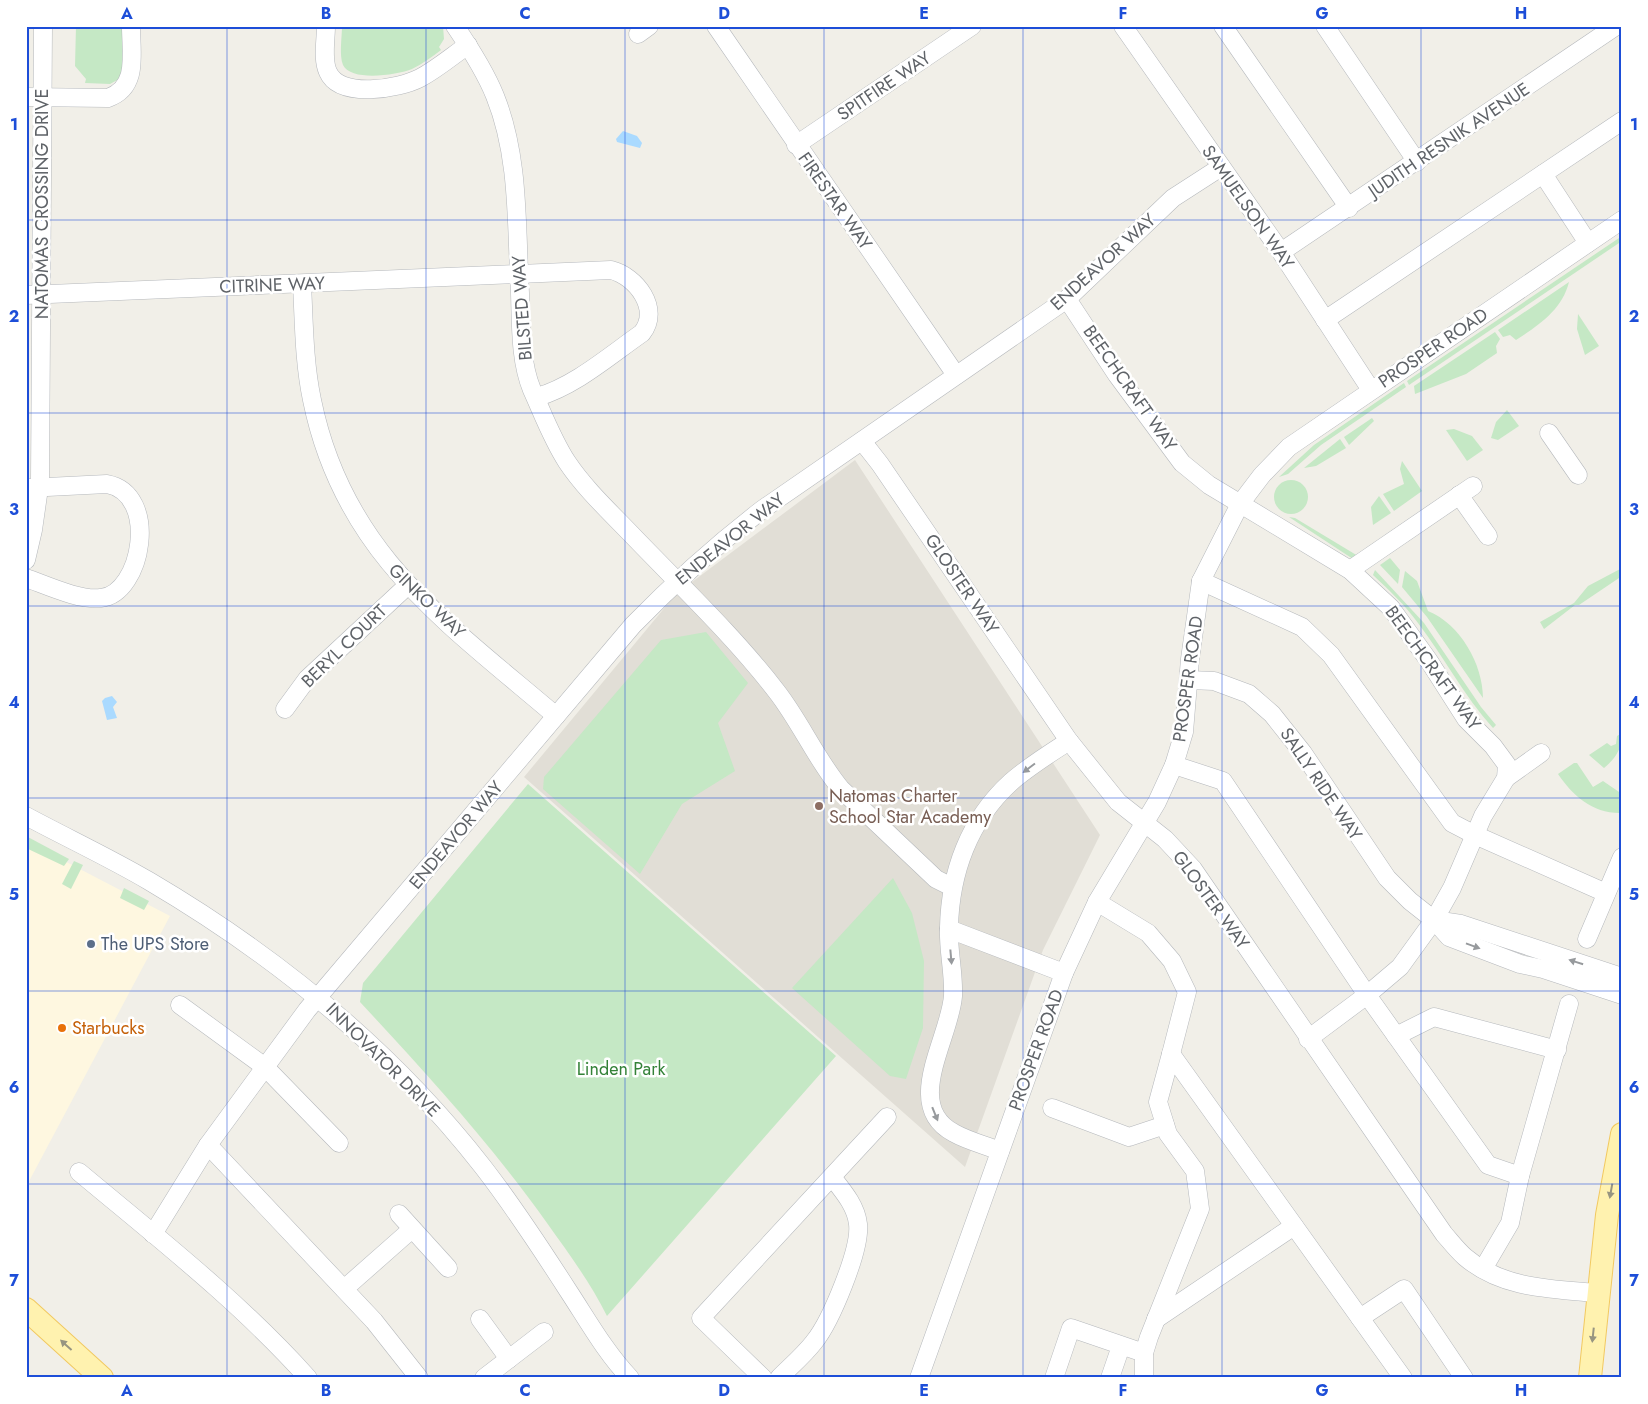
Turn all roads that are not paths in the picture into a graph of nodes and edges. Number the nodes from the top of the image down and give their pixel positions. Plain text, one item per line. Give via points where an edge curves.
1 (43, 26) edge
2 (131, 26) edge
3 (326, 26) edge
4 (455, 26) edge
5 (716, 26) edge
6 (972, 26) edge
7 (1123, 26) edge
8 (1223, 26) edge
9 (1325, 26) edge
10 (1616, 26) edge
11 (468, 45) junction
12 (34, 97) edge
13 (1622, 121) edge
14 (796, 145) junction
15 (1417, 162) junction
16 (1221, 167) junction
17 (1543, 174) junction
18 (1349, 208) junction
19 (1622, 220) edge
20 (1588, 243) junction
21 (1281, 252) junction
22 (519, 274) junction
23 (302, 284) junction
24 (34, 295) edge
25 (1067, 299) junction
26 (1325, 320) junction
27 (956, 375) junction
28 (1371, 390) junction
29 (536, 397) junction
30 (1549, 433) dead end
31 (862, 441) junction
32 (1578, 474) dead end
33 (32, 488) edge
34 (1240, 504) junction
35 (1488, 536) dead end
36 (26, 560) edge
37 (1350, 570) junction
38 (26, 578) edge
39 (676, 581) junction
40 (1201, 581) junction
41 (407, 586) junction
42 (1189, 680) junction
43 (285, 709) dead end
44 (556, 716) junction
45 (1069, 741) junction
46 (1541, 753) dead end
47 (1174, 765) junction
48 (1506, 778) junction
49 (26, 816) edge
50 (1145, 824) junction
51 (1475, 836) junction
52 (1622, 857) edge
53 (952, 887) junction
54 (1606, 893) junction
55 (1098, 902) junction
56 (1434, 920) junction
57 (949, 929) junction
58 (1587, 938) dead end
59 (1064, 973) junction
60 (1622, 977) edge
61 (1367, 995) junction
62 (1622, 995) edge
63 (319, 997) junction
64 (1569, 1004) dead end
65 (180, 1005) dead end
66 (1396, 1036) junction
67 (1308, 1039) junction
68 (1557, 1050) junction
69 (1171, 1054) junction
70 (265, 1067) junction
71 (1052, 1108) dead end
72 (887, 1117) dead end
73 (1166, 1125) junction
74 (1622, 1134) edge
75 (340, 1143) dead end
76 (208, 1146) junction
77 (1000, 1151) junction
78 (79, 1172) dead end
79 (1520, 1176) junction
80 (832, 1177) junction
81 (399, 1214) dead end
82 (1294, 1226) junction
83 (412, 1229) junction
84 (154, 1234) junction
85 (448, 1268) dead end
86 (1484, 1269) junction
87 (344, 1289) junction
88 (1598, 1293) junction
89 (26, 1309) edge
90 (1360, 1318) junction
91 (480, 1319) dead end
92 (1156, 1319) junction
93 (544, 1332) dead end
94 (1121, 1346) junction
95 (1144, 1354) junction
96 (509, 1359) junction
97 (784, 1377) edge
98 (102, 1378) edge
99 (308, 1378) edge
100 (419, 1378) edge
101 (484, 1378) edge
102 (630, 1378) edge
103 (763, 1378) edge
104 (919, 1378) edge
105 (1054, 1378) edge
106 (1110, 1378) edge
107 (1144, 1378) edge
108 (1403, 1378) edge
109 (1464, 1378) edge
110 (1590, 1378) edge

1 - 12 street, NATOMAS CROSSING DRIVE
2 - 12 street via 131,73 125,88 117,94 108,98
3 - 11 street via 327,70 340,86 350,89 406,84
4 - 11 street, BILSTED WAY
5 - 14 street, FIRESTAR WAY
6 - 14 street, SPITFIRE WAY
7 - 16 street, SAMUELSON WAY
8 - 18 street
9 - 15 street
10 - 15 street, JUDITH RESNIK AVENUE
11 - 22 street, BILSTED WAY via 495,95 505,126 513,167
12 - 24 street, NATOMAS CROSSING DRIVE
13 - 17 street
14 - 27 street, FIRESTAR WAY
15 - 18 street, JUDITH RESNIK AVENUE
16 - 21 street, SAMUELSON WAY
16 - 25 street, ENDEAVOR WAY via 1173,198
17 - 20 street
17 - 26 street
18 - 21 street, JUDITH RESNIK AVENUE
19 - 20 street, PROSPER ROAD
20 - 28 street, PROSPER ROAD
21 - 26 street, SAMUELSON WAY
22 - 23 street, CITRINE WAY
22 - 29 street, BILSTED WAY via 522,345
22 - 29 street, CITRINE WAY via 611,270 622,273 629,277 650,311 642,333 569,383
23 - 24 street, CITRINE WAY
23 - 41 street, GINKO WAY via 306,361 322,440 354,513
24 - 33 street, NATOMAS CROSSING DRIVE
25 - 27 street, ENDEAVOR WAY
25 - 34 street, BEECHCRAFT WAY via 1182,463
26 - 28 street, SAMUELSON WAY
27 - 31 street, ENDEAVOR WAY
28 - 34 street, PROSPER ROAD via 1289,447
29 - 39 street, BILSTED WAY via 550,434 567,463
30 - 32 street
31 - 39 street, ENDEAVOR WAY via 763,509
31 - 45 street, GLOSTER WAY
33 - 36 street, NATOMAS CROSSING DRIVE via 33,530
33 - 38 street via 107,484 125,492 139,520 139,552 127,579 114,593 104,598 92,599
34 - 37 street, BEECHCRAFT WAY
34 - 40 street, PROSPER ROAD
35 - 37 street via 1466,490
37 - 48 street, BEECHCRAFT WAY via 1391,608 1466,719 1507,765
39 - 44 street, ENDEAVOR WAY
39 - 53 street, BILSTED WAY via 778,693 841,789 936,879
40 - 42 street, PROSPER ROAD
40 - 51 street via 1302,628 1331,655 1452,822
41 - 43 street, BERYL COURT via 308,679
41 - 44 street, GINKO WAY
42 - 47 street, PROSPER ROAD via 1184,732
42 - 56 street, SALLY RIDE WAY via 1214,681 1249,694 1272,714 1303,753 1387,878
44 - 63 street, ENDEAVOR WAY
45 - 50 street, GLOSTER WAY via 1118,802
45 -> 53 street via 1010,783 991,803 971,833
46 - 48 street
47 - 50 street, PROSPER ROAD
47 - 61 street via 1223,781
48 - 51 street
49 - 63 street, INNOVATOR DRIVE via 148,880
50 - 55 street, PROSPER ROAD
50 - 67 street, GLOSTER WAY via 1193,869
51 - 54 street
51 - 56 street
52 - 54 street
53 - 57 street
54 - 58 street
55 - 59 street, PROSPER ROAD
55 - 69 street via 1148,933 1172,961 1187,992
60 -> 56 street, SALLY RIDE WAY via 1461,924
56 - 61 street via 1400,967
56 -> 62 street, SALLY RIDE WAY via 1449,937 1520,964
57 - 59 street
57 -> 77 street via 953,996 928,1094 936,1121 953,1133
59 - 77 street, PROSPER ROAD
61 - 66 street
61 - 67 street
63 - 70 street, ENDEAVOR WAY
63 - 102 street, INNOVATOR DRIVE via 376,1048 449,1125 531,1234
64 - 68 street
65 - 70 street
66 - 68 street via 1434,1017
66 - 79 street via 1488,1166
67 - 86 street, GLOSTER WAY via 1444,1234 1466,1258
68 - 79 street
69 - 73 street via 1158,1102
69 - 82 street
70 - 75 street
70 - 76 street, ENDEAVOR WAY
71 - 73 street via 1129,1138
72 - 80 street
73 - 92 street via 1168,1134 1195,1171 1200,1209
74 -> 88 main road via 1607,1215
76 - 84 street, ENDEAVOR WAY
76 - 87 street
77 - 104 street, PROSPER ROAD
78 - 84 street
79 - 86 street via 1510,1223
80 - 97 street via 854,1207 858,1238 842,1288 815,1341
80 - 103 street via 702,1318
81 - 83 street
82 - 90 street
82 - 92 street
83 - 85 street
83 - 87 street
84 - 99 street via 276,1342
86 - 88 street, GLOSTER WAY via 1535,1288
87 - 100 street
88 -> 110 main road
98 -> 89 main road
90 - 108 street
90 - 109 street via 1404,1289
91 - 96 street
92 - 95 street
93 - 96 street
94 - 95 street
94 - 105 street via 1071,1328
94 - 106 street
95 - 107 street
96 - 101 street

